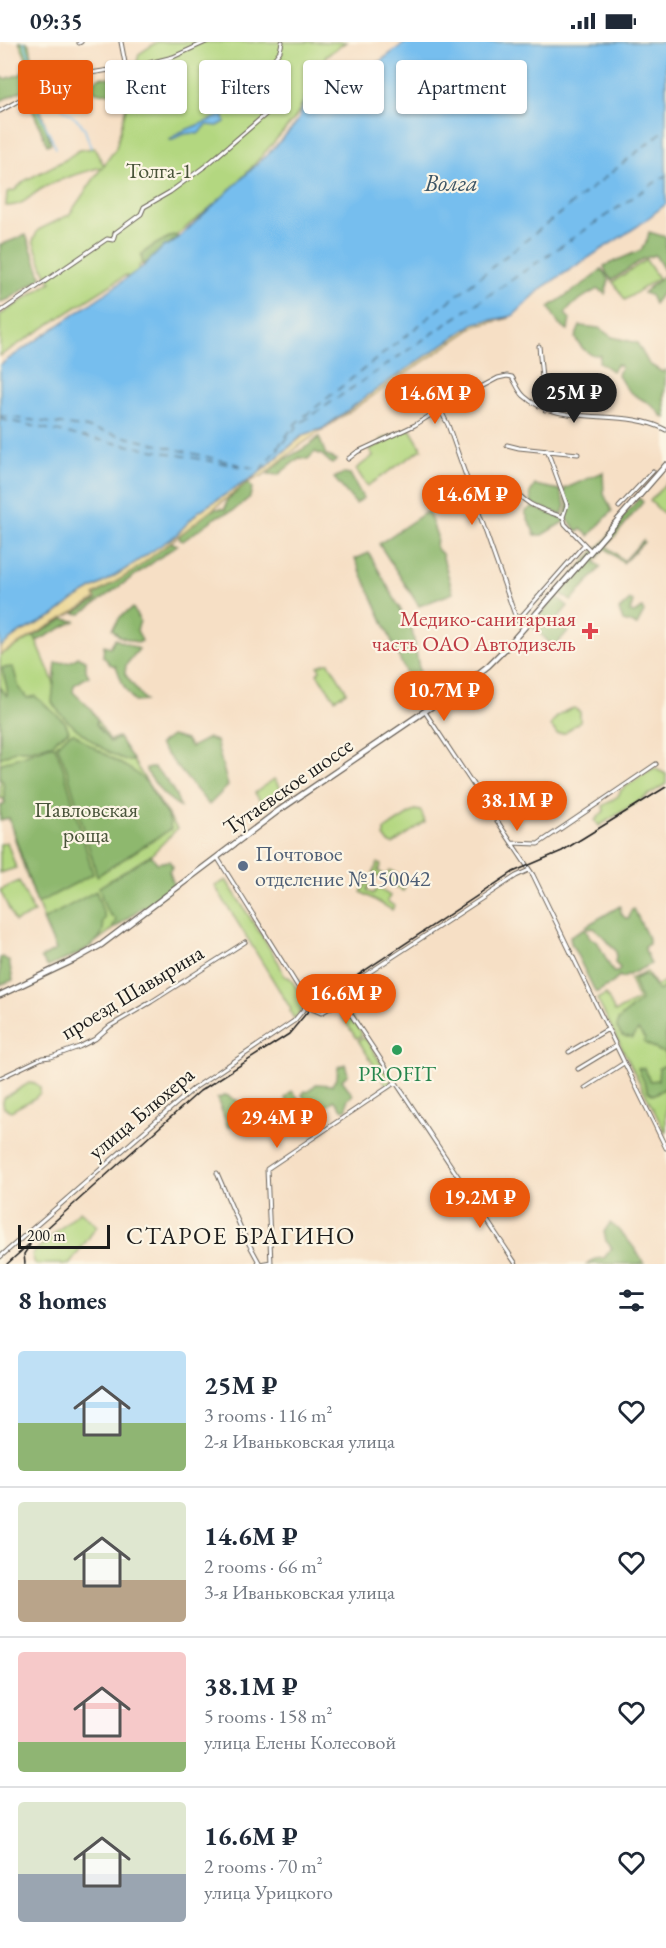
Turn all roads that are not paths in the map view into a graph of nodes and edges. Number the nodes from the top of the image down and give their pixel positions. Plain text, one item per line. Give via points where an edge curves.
1 (121, 42) edge
2 (206, 42) edge
3 (282, 42) edge
4 (124, 60) edge
5 (161, 60) edge
6 (275, 60) edge
7 (105, 71) edge
8 (0, 111) edge
9 (266, 114) edge
10 (0, 312) edge
11 (539, 346) dead end
12 (440, 409) junction
13 (545, 410) junction
14 (666, 430) edge
15 (507, 445) dead end
16 (547, 450) junction
17 (578, 454) dead end
18 (348, 459) dead end
19 (666, 465) edge
20 (653, 471) dead end
21 (512, 485) dead end
22 (633, 491) junction
23 (638, 496) junction
24 (619, 507) dead end
25 (563, 517) junction
26 (585, 545) junction
27 (590, 550) junction
28 (518, 620) junction
29 (525, 627) junction
30 (425, 712) junction
31 (656, 764) dead end
32 (512, 843) junction
33 (217, 857) junction
34 (530, 870) junction
35 (245, 942) dead end
36 (0, 995) edge
37 (342, 1001) junction
38 (308, 1004) junction
39 (608, 1029) junction
40 (616, 1046) junction
41 (569, 1052) dead end
42 (624, 1063) junction
43 (578, 1069) dead end
44 (0, 1078) edge
45 (396, 1082) junction
46 (585, 1088) dead end
47 (666, 1148) edge
48 (217, 1173) dead end
49 (0, 1257) edge
50 (271, 1263) edge
51 (260, 1264) edge
52 (516, 1264) edge

1 - 4 street
2 - 5 street
3 - 6 street
7 - 8 street via 46,85
9 - 10 street via 208,164 144,207 141,214 114,234 113,240 107,239
11 - 13 street
12 - 13 street via 507,376 512,377 523,396
12 - 18 street
12 - 28 street
13 - 14 street via 636,420
15 - 16 street
16 - 17 street
16 - 25 street via 567,505
19 - 23 main road, Тутаевское шоссе
20 - 22 street
21 - 25 street via 519,497 531,505
22 - 23 street
22 - 24 street
23 - 27 main road, Тутаевское шоссе
25 - 26 street
26 - 27 street
26 - 28 street
27 - 29 main road, Тутаевское шоссе
28 - 29 street
29 - 30 main road, Тутаевское шоссе via 478,674
30 - 32 street
30 - 33 main road, Тутаевское шоссе
31 - 32 street via 538,844
32 - 34 street
33 - 36 main road, Тутаевское шоссе via 101,945
33 - 38 street
34 - 37 street via 347,987 340,993
34 - 39 street
35 - 44 street, проезд Шавырина via 94,1039
37 - 38 street via 321,1013
37 - 45 street
38 - 49 street, улица Блюхера via 294,1021 193,1089
39 - 40 street
39 - 41 street
40 - 42 street
40 - 43 street
42 - 46 street
42 - 47 street
45 - 50 street via 267,1168
45 - 52 street
48 - 51 street
50 - 51 street

